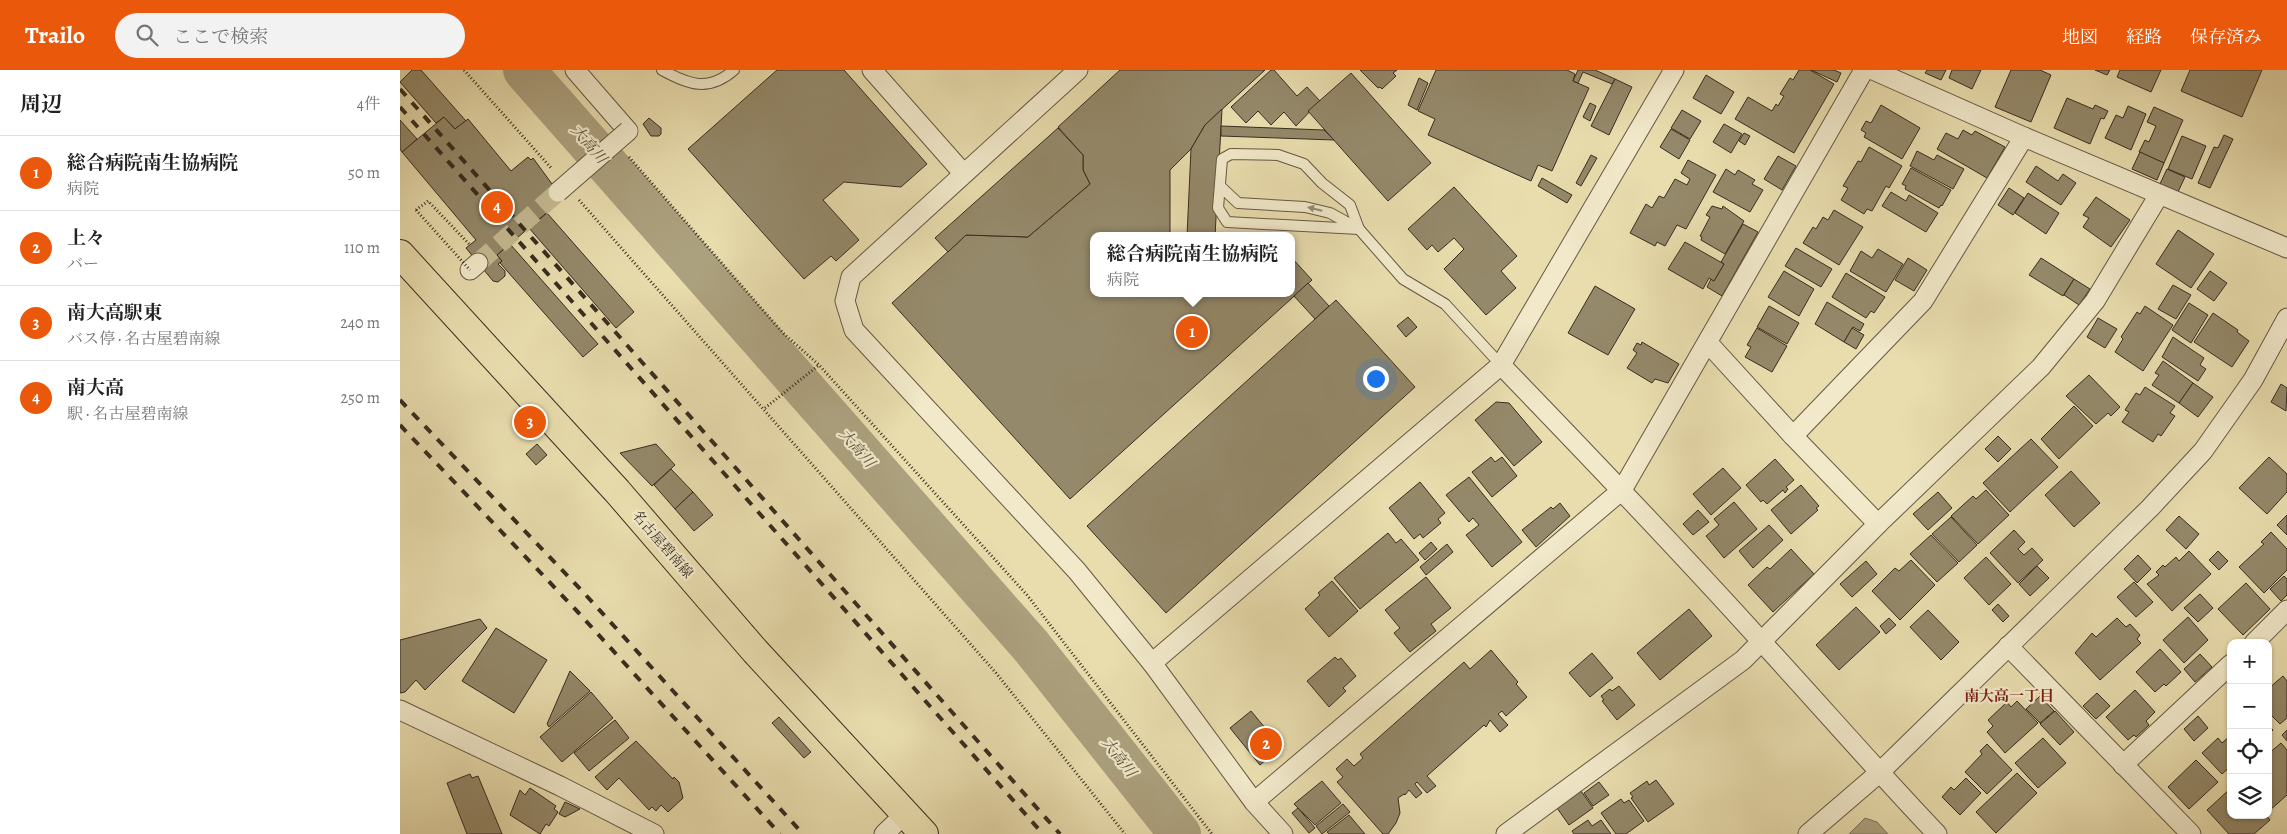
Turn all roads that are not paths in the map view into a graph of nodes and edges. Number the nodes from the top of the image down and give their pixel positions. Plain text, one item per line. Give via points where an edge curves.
1 (575, 70) edge
2 (662, 70) edge
3 (734, 70) edge
4 (872, 70) edge
5 (1078, 70) edge
6 (1674, 70) edge
7 (1864, 70) edge
8 (1873, 70) edge
9 (2024, 137) junction
10 (963, 173) junction
11 (1220, 186) junction
12 (566, 194) tunnel mouth
13 (2159, 194) junction
14 (1359, 230) junction
15 (2287, 248) edge
16 (400, 254) edge
17 (2287, 318) edge
18 (1708, 343) junction
19 (1501, 365) junction
20 (1793, 436) junction
21 (1622, 490) junction
22 (1878, 524) junction
23 (2287, 610) edge
24 (2258, 639) edge
25 (1762, 641) junction
26 (2008, 646) junction
27 (1152, 663) junction
28 (2227, 668) edge
29 (400, 710) edge
30 (2123, 765) junction
31 (1878, 773) junction
32 (1254, 802) junction
33 (906, 813) junction
34 (654, 834) edge
35 (884, 834) edge
36 (924, 834) edge
37 (1283, 834) edge
38 (1506, 834) edge
39 (1808, 834) edge
40 (1937, 834) edge
41 (2191, 834) edge

1 - 12 street, bridge via 628,131
2 - 3 lane via 682,81 706,85 723,80
4 - 10 street
5 - 10 street
6 - 19 street
7 - 18 street
8 - 9 street
9 - 13 street
9 - 20 street via 1923,301
10 - 27 street via 850,277 845,301 854,330 1077,571
14 -> 11 lane via 1330,213 1305,207 1238,203
11 - 14 lane via 1218,208 1227,222
11 - 14 lane via 1222,159 1231,154 1278,155 1304,164 1350,205
13 - 15 street
13 - 22 street via 2095,301 2041,367
14 - 19 lane via 1403,279 1445,304
16 - 33 main road, 名古屋碧南線 via 617,491 755,651
17 - 26 street via 2253,380 2204,451
18 - 20 street
18 - 21 street
19 - 21 street
19 - 27 street
20 - 22 street
21 - 25 street
21 - 32 street
22 - 25 street
23 - 24 street
25 - 31 street
25 - 38 street via 1742,660
26 - 30 street
26 - 31 street
27 - 32 street
28 - 30 street
29 - 34 street
30 - 41 street
31 - 39 street
31 - 40 street
32 - 37 street
33 - 35 street
33 - 36 main road, 名古屋碧南線

